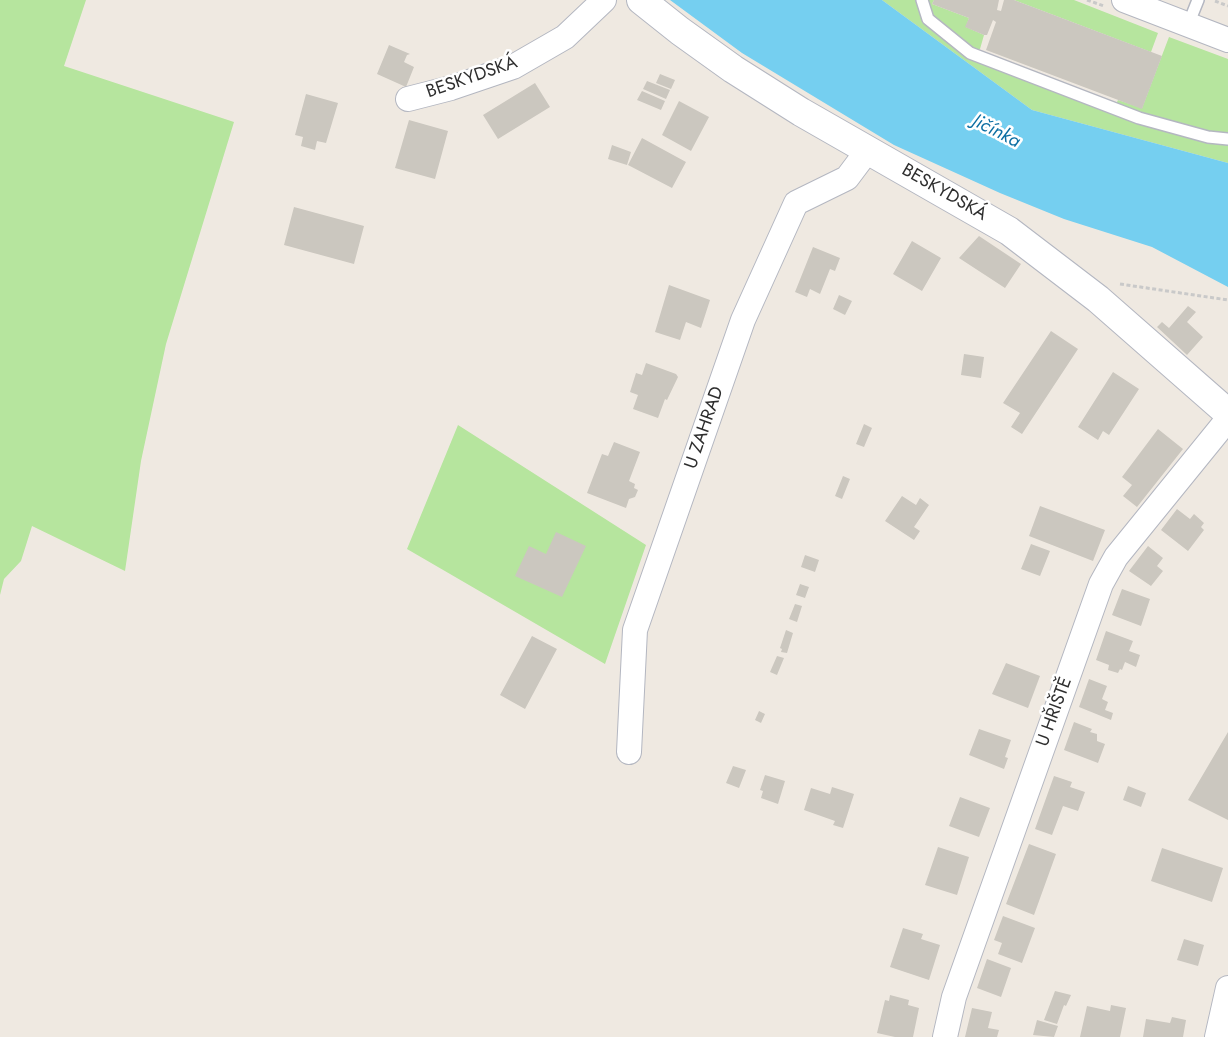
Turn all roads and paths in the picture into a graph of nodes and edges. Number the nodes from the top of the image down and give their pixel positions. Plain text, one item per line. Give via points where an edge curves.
1 (604, 0) edge
2 (641, 0) edge
3 (922, 0) edge
4 (1124, 0) edge
5 (1198, 0) edge
6 (1213, 0) edge
7 (1228, 6) edge
8 (1188, 25) junction
9 (1228, 40) edge
10 (408, 99) dead end
11 (1228, 140) edge
12 (868, 150) junction
13 (1112, 283) dead end
14 (1228, 300) edge
15 (1228, 413) edge
16 (1228, 420) edge
17 (629, 752) dead end
18 (1228, 988) edge
19 (945, 1037) edge
20 (1217, 1037) edge

1 - 10 street, BESKYDSKÁ via 565,37 513,67
2 - 12 street, BESKYDSKÁ via 733,69
3 - 11 lane via 928,19 970,53 1139,118
4 - 8 street
5 - 8 lane
6 - 7 path
8 - 9 street
12 - 15 street, BESKYDSKÁ via 1009,230 1053,262
12 - 17 street, U ZAHRAD via 847,178 796,203 742,320 635,630
13 - 14 path
16 - 19 street, U HŘIŠTĚ via 1116,557 1101,584 954,996
18 - 20 street

